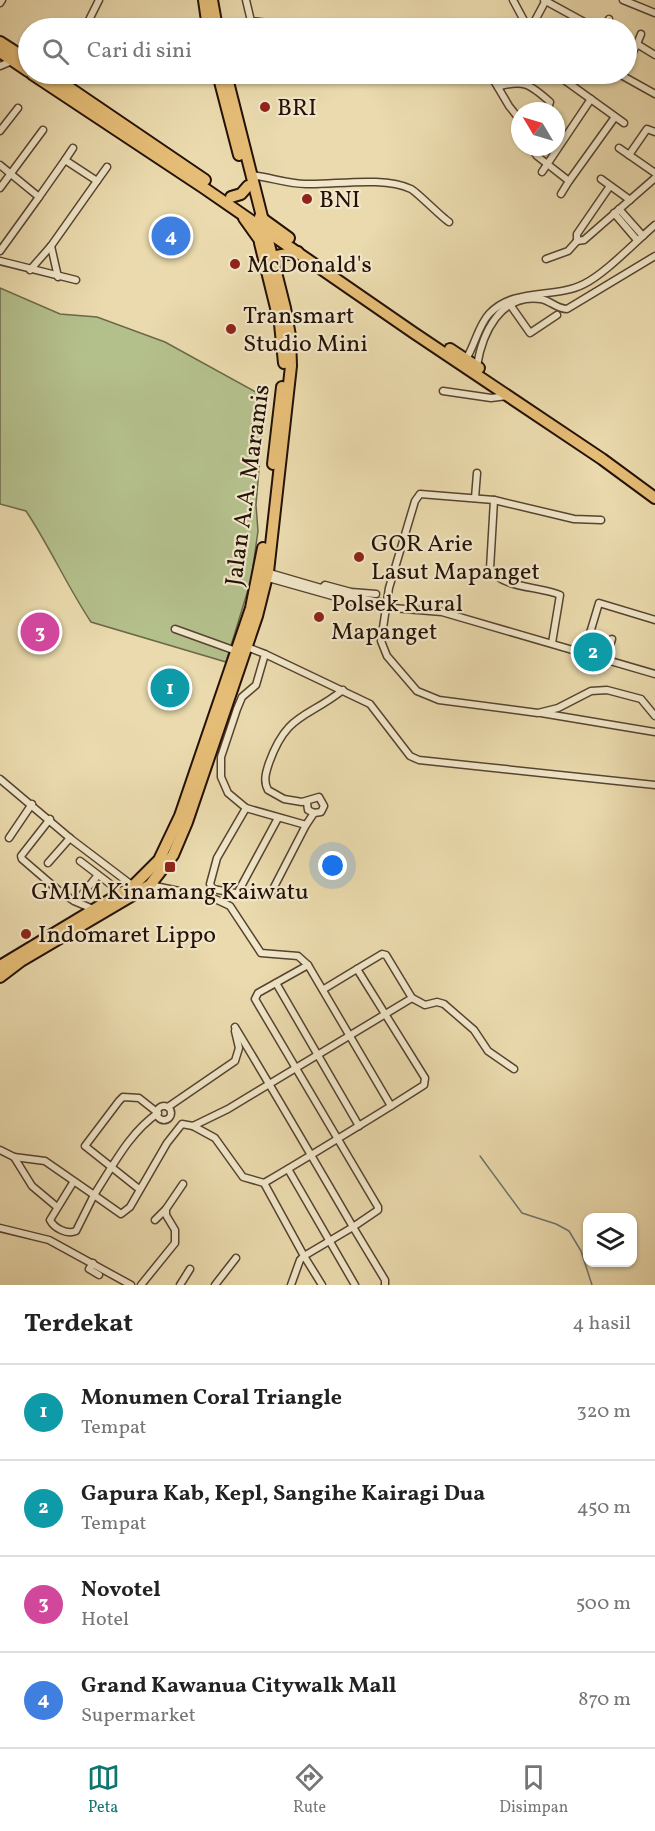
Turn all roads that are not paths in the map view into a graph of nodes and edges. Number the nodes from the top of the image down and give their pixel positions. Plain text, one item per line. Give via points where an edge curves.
1 (99, 0) edge
2 (204, 0) edge
3 (212, 0) edge
4 (246, 0) edge
5 (513, 0) edge
6 (545, 0) edge
7 (624, 0) edge
8 (655, 13) edge
9 (90, 18) edge
10 (207, 18) edge
11 (215, 18) edge
12 (250, 18) edge
13 (524, 18) edge
14 (535, 18) edge
15 (577, 18) edge
16 (641, 34) dead end
17 (0, 42) edge
18 (640, 46) junction
19 (637, 50) edge
20 (655, 50) edge
21 (0, 52) edge
22 (18, 54) edge
23 (655, 55) edge
24 (12, 60) junction
25 (18, 64) edge
26 (0, 65) edge
27 (637, 83) edge
28 (48, 84) edge
29 (72, 84) edge
30 (221, 84) edge
31 (228, 84) edge
32 (496, 84) edge
33 (509, 84) edge
34 (524, 84) edge
35 (570, 84) edge
36 (498, 87) junction
37 (655, 94) edge
38 (591, 99) junction
39 (550, 102) edge
40 (511, 106) edge
41 (18, 108) dead end
42 (615, 117) junction
43 (652, 122) dead end
44 (624, 123) dead end
45 (647, 129) junction
46 (43, 130) dead end
47 (0, 131) edge
48 (655, 132) edge
49 (74, 148) dead end
50 (620, 148) dead end
51 (629, 155) junction
52 (537, 156) edge
53 (65, 160) junction
54 (0, 165) edge
55 (547, 165) junction
56 (107, 167) dead end
57 (542, 172) dead end
58 (655, 173) edge
59 (10, 174) junction
60 (655, 178) edge
61 (601, 179) dead end
62 (249, 180) junction
63 (97, 181) junction
64 (569, 181) junction
65 (610, 186) junction
66 (0, 188) edge
67 (561, 194) dead end
68 (39, 197) junction
69 (231, 197) junction
70 (630, 200) junction
71 (616, 211) junction
72 (240, 212) junction
73 (449, 222) dead end
74 (260, 225) junction
75 (655, 225) edge
76 (640, 238) junction
77 (577, 241) junction
78 (51, 246) junction
79 (0, 251) edge
80 (298, 252) junction
81 (655, 256) edge
82 (271, 257) junction
83 (546, 259) dead end
84 (0, 261) edge
85 (325, 266) junction
86 (30, 270) junction
87 (58, 277) junction
88 (76, 280) dead end
89 (554, 292) junction
90 (554, 304) junction
91 (511, 306) junction
92 (557, 315) dead end
93 (466, 359) junction
94 (477, 366) junction
95 (443, 391) dead end
96 (508, 396) junction
97 (477, 473) dead end
98 (655, 488) edge
99 (475, 498) junction
100 (655, 498) edge
101 (494, 500) junction
102 (600, 520) dead end
103 (264, 574) junction
104 (321, 589) junction
105 (376, 594) dead end
106 (385, 606) junction
107 (655, 620) edge
108 (175, 629) dead end
109 (612, 639) dead end
110 (552, 643) junction
111 (242, 649) junction
112 (584, 653) junction
113 (265, 654) junction
114 (606, 659) junction
115 (654, 671) edge
116 (343, 690) junction
117 (232, 707) junction
118 (538, 713) junction
119 (655, 716) edge
120 (655, 732) edge
121 (0, 779) edge
122 (655, 785) edge
123 (308, 803) junction
124 (32, 804) junction
125 (246, 808) junction
126 (314, 813) junction
127 (278, 818) junction
128 (50, 819) junction
129 (306, 825) junction
130 (9, 838) dead end
131 (70, 838) junction
132 (80, 861) dead end
133 (48, 863) dead end
134 (98, 875) junction
135 (150, 885) junction
136 (133, 886) junction
137 (122, 893) junction
138 (237, 894) junction
139 (80, 897) dead end
140 (93, 909) junction
141 (308, 965) junction
142 (0, 966) edge
143 (357, 969) junction
144 (0, 977) edge
145 (276, 983) junction
146 (324, 988) junction
147 (412, 998) junction
148 (385, 1016) junction
149 (350, 1036) junction
150 (318, 1054) junction
151 (295, 1068) junction
152 (514, 1069) dead end
153 (269, 1082) junction
154 (391, 1106) junction
155 (168, 1107) junction
156 (158, 1113) junction
157 (167, 1119) junction
158 (182, 1124) junction
159 (193, 1126) junction
160 (359, 1126) junction
161 (337, 1140) junction
162 (0, 1150) edge
163 (311, 1155) junction
164 (14, 1157) junction
165 (112, 1169) junction
166 (288, 1169) junction
167 (74, 1181) junction
168 (264, 1183) junction
169 (183, 1184) dead end
170 (139, 1189) junction
171 (94, 1196) junction
172 (57, 1207) junction
173 (166, 1209) junction
174 (155, 1220) dead end
175 (353, 1227) junction
176 (0, 1228) edge
177 (329, 1241) junction
178 (304, 1256) junction
179 (236, 1258) dead end
180 (91, 1266) junction
181 (190, 1269) dead end
182 (99, 1275) dead end
183 (84, 1276) dead end
184 (131, 1285) edge
185 (141, 1285) edge
186 (180, 1285) edge
187 (215, 1285) edge
188 (291, 1285) edge
189 (322, 1285) edge
190 (355, 1285) edge
191 (385, 1285) edge

1 - 9 street
2 - 10 highway
3 - 11 highway
4 - 12 street
5 - 13 street
6 - 14 street
6 - 15 street
7 - 8 street
16 - 18 street
17 - 22 highway
18 - 19 street
18 - 20 street
18 - 23 street
21 - 24 highway
24 - 25 highway
24 - 26 street
27 - 37 street
28 - 72 highway
29 - 69 highway
30 - 62 highway
31 - 62 highway
32 - 36 street
33 - 36 street
34 - 39 street
35 - 38 street
36 - 40 street
38 - 42 street
38 - 55 street
41 - 47 street
42 - 44 street
42 - 64 street
43 - 45 street
45 - 48 street
45 - 51 street
46 - 59 street
49 - 53 street
50 - 51 street
51 - 58 street
52 - 55 street
53 - 63 street
53 - 68 street
54 - 59 street
55 - 57 street
55 - 64 street
56 - 63 street
59 - 66 street
59 - 68 street
60 - 70 street
61 - 65 street
62 - 69 highway via 241,194
62 - 73 street via 304,184 351,181 404,187 416,191
62 - 74 highway
62 - 74 highway, Jalan A.A. Maramis
63 - 78 street
64 - 67 street
65 - 70 street
65 - 77 street via 577,234
68 - 79 street
69 - 74 highway
70 - 71 street
71 - 76 street
71 - 77 street via 584,240
72 - 74 highway
72 - 74 highway
74 - 80 highway
74 - 82 highway
74 - 85 highway
74 - 103 highway, Jalan A.A. Maramis via 284,357
75 - 76 street
76 - 89 street via 591,280 564,292
77 - 83 street via 568,251
78 - 86 street
78 - 87 street
80 - 82 highway
80 - 85 highway
81 - 90 street via 572,307 562,309
82 - 103 highway via 288,320 291,360
84 - 86 street
85 - 93 highway
85 - 96 highway
86 - 87 street
87 - 88 street
89 - 90 street
89 - 93 street via 529,294 498,307 489,315
90 - 91 street via 537,299
91 - 92 street via 530,333
91 - 94 street via 488,325
93 - 94 highway
94 - 98 highway
95 - 96 street via 491,398
96 - 100 highway
97 - 99 street
99 - 101 street
99 - 106 street via 420,494 416,497
101 - 102 street via 574,519
101 - 110 street via 490,569 512,582 560,595
103 - 104 street
103 - 106 street via 350,603
103 - 111 highway
104 - 105 street via 324,585
104 - 106 street
106 - 110 street via 442,612
106 - 118 street via 381,641 384,649 422,695
107 - 112 street via 599,603
108 - 111 street
109 - 114 street
110 - 112 street
111 - 113 street
111 - 117 highway
111 - 136 highway via 180,816 159,860
112 - 114 street
113 - 116 street
113 - 117 street via 256,684
114 - 115 street
116 - 122 street via 370,704 410,756 419,760
116 - 123 street via 286,727 268,766 268,790 284,799
117 - 125 street via 220,777 228,793
117 - 135 highway via 177,847
118 - 119 street via 558,708 591,691 607,690 641,699
118 - 120 street
121 - 124 street
123 - 126 street
123 - 126 street via 312,797 322,799 323,809
124 - 128 street
124 - 130 street
125 - 127 street
125 - 138 street via 217,858 210,884 213,889
126 - 129 street
127 - 129 street
127 - 138 street
128 - 131 street
128 - 140 street via 22,859 58,891
129 - 138 street via 272,891 262,895
131 - 133 street
131 - 136 street
132 - 134 street
134 - 137 street
134 - 139 street
135 - 141 street via 213,898 230,906 261,953 298,956
135 - 144 highway
136 - 137 highway
137 - 140 highway
140 - 142 highway
141 - 145 street
141 - 146 street
143 - 146 street
143 - 147 street via 382,954 387,955
143 - 148 street
145 - 150 street
145 - 151 street via 255,999
146 - 149 street
147 - 148 street
147 - 152 street via 425,1005 444,1004 474,1030 488,1051
148 - 149 street
148 - 154 street via 426,1081
149 - 150 street
149 - 154 street
150 - 151 street
150 - 160 street
151 - 153 street
151 - 161 street
153 - 155 street via 235,1027 239,1048 235,1061
153 - 159 street
153 - 163 street
154 - 160 street
155 - 156 street via 160,1107
155 - 157 street via 171,1114
156 - 157 street
156 - 165 street via 135,1131
156 - 165 street via 139,1098 119,1101 85,1146
157 - 158 street
158 - 159 street
158 - 170 street
159 - 168 street via 215,1138 243,1178
160 - 161 street
161 - 163 street
161 - 175 street via 378,1207
162 - 164 street
163 - 166 street
163 - 175 street
164 - 167 street via 45,1161
164 - 172 street via 32,1186
165 - 170 street
165 - 171 street
166 - 168 street
166 - 177 street
167 - 171 street
167 - 172 street
168 - 178 street
169 - 173 street
170 - 171 street via 122,1214
171 - 172 street via 75,1233 51,1222
173 - 174 street
173 - 185 street via 176,1240
175 - 177 street
175 - 191 street
176 - 180 street via 45,1238
177 - 178 street
177 - 190 street
178 - 188 street
178 - 189 street
179 - 187 street
180 - 182 street
180 - 183 street
180 - 184 street
181 - 186 street

